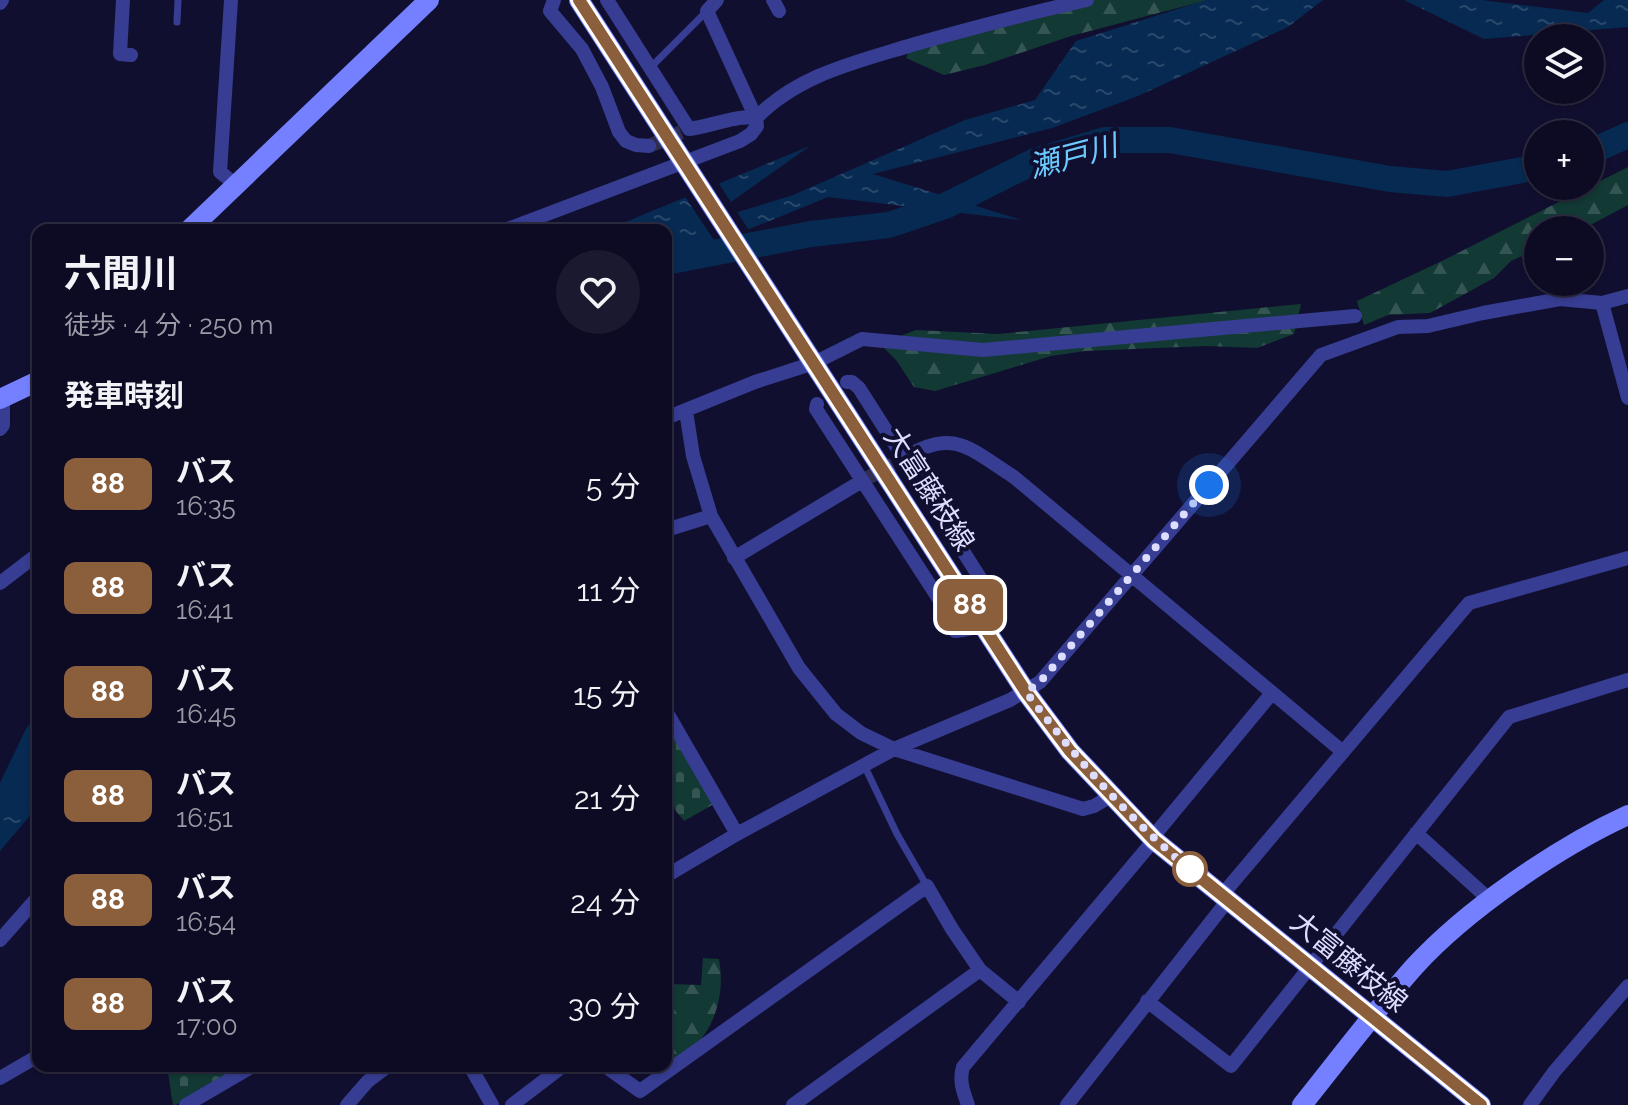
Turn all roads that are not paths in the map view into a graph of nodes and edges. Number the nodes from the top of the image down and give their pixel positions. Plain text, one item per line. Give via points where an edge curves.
1 (123, 0) edge
2 (178, 0) edge
3 (231, 0) edge
4 (429, 0) edge
5 (554, 0) edge
6 (579, 0) edge
7 (607, 0) edge
8 (1087, 0) edge
9 (711, 4) edge
10 (177, 22) dead end
11 (131, 55) dead end
12 (650, 68) junction
13 (756, 118) junction
14 (649, 146) dead end
15 (688, 169) junction
16 (235, 184) junction
17 (195, 224) edge
18 (523, 224) edge
19 (1628, 296) edge
20 (1602, 303) junction
21 (1355, 316) dead end
22 (811, 358) junction
23 (847, 382) dead end
24 (32, 384) edge
25 (2, 398) edge
26 (1628, 398) edge
27 (817, 404) dead end
28 (686, 411) junction
29 (672, 416) edge
30 (0, 429) edge
31 (904, 458) junction
32 (862, 481) junction
33 (711, 516) junction
34 (672, 528) edge
35 (734, 558) junction
36 (1628, 558) edge
37 (32, 559) edge
38 (1133, 576) junction
39 (0, 583) edge
40 (983, 624) junction
41 (1628, 680) edge
42 (1026, 692) junction
43 (1272, 693) junction
44 (672, 721) edge
45 (894, 749) junction
46 (1343, 752) junction
47 (864, 765) junction
48 (1111, 796) junction
49 (1628, 815) edge
50 (1416, 833) junction
51 (737, 834) junction
52 (1153, 839) junction
53 (672, 872) edge
54 (927, 886) junction
55 (1225, 898) junction
56 (1491, 901) junction
57 (32, 904) edge
58 (0, 940) edge
59 (1311, 966) junction
60 (980, 970) junction
61 (1628, 986) edge
62 (1147, 1001) junction
63 (1019, 1002) junction
64 (1373, 1016) junction
65 (32, 1059) edge
66 (672, 1068) edge
67 (243, 1072) edge
68 (380, 1072) edge
69 (473, 1072) edge
70 (555, 1072) edge
71 (613, 1072) edge
72 (667, 1072) edge
73 (0, 1078) edge
74 (186, 1105) edge
75 (347, 1105) edge
76 (492, 1105) edge
77 (512, 1105) edge
78 (793, 1105) edge
79 (968, 1105) edge
80 (1067, 1105) edge
81 (1302, 1105) edge
82 (1481, 1105) edge
83 (1530, 1105) edge

1 - 11 street via 120,54
2 - 10 lane
3 - 16 street via 220,172
4 - 16 main road
5 - 14 street via 550,11 582,49 619,132 626,141
6 - 15 main road, 大富藤枝線
7 - 12 street
8 - 13 street via 836,68 793,87
9 - 12 lane
9 - 13 street
12 - 13 street via 689,129
13 - 15 street via 751,134
15 - 18 street
15 - 22 main road, 大富藤枝線
16 - 17 main road
19 - 20 street
20 - 26 street
20 - 38 street via 1560,299 1428,326 1398,327 1321,355
21 - 22 street via 983,350 862,339
22 - 28 street
22 - 40 main road, 大富藤枝線
23 - 31 street via 859,388
24 - 25 main road
25 - 30 street
27 - 32 street
28 - 29 street
28 - 33 street
31 - 38 street via 937,441 968,447 1014,477
31 - 40 street via 982,581 999,595 995,611
32 - 35 street
32 - 40 street via 955,631
33 - 34 street
33 - 35 street
35 - 45 street via 799,668 836,714
36 - 46 street via 1469,603
37 - 39 street
38 - 42 street
38 - 43 street
40 - 42 main road, 大富藤枝線
41 - 50 street via 1509,717
42 - 45 street
42 - 48 main road, 大富藤枝線
43 - 46 street
43 - 52 street
44 - 51 street
45 - 47 street
45 - 48 street via 1083,809
46 - 55 street
47 - 51 street
47 - 54 lane
48 - 52 main road, 大富藤枝線
49 - 56 main road via 1574,844
50 - 56 street
50 - 59 street
51 - 53 street
52 - 55 main road, 大富藤枝線
52 - 63 street
54 - 60 street
54 - 66 street
55 - 59 main road, 大富藤枝線
55 - 62 street
56 - 64 main road via 1444,937
57 - 58 street
59 - 62 street via 1231,1066
59 - 64 main road, 大富藤枝線
60 - 63 street
60 - 78 street
61 - 83 street
62 - 80 street
63 - 79 street via 963,1067 960,1077
64 - 81 main road
64 - 82 main road, 大富藤枝線
65 - 73 street
67 - 74 street
68 - 75 street
69 - 76 street
70 - 77 street
71 - 72 street via 640,1091

